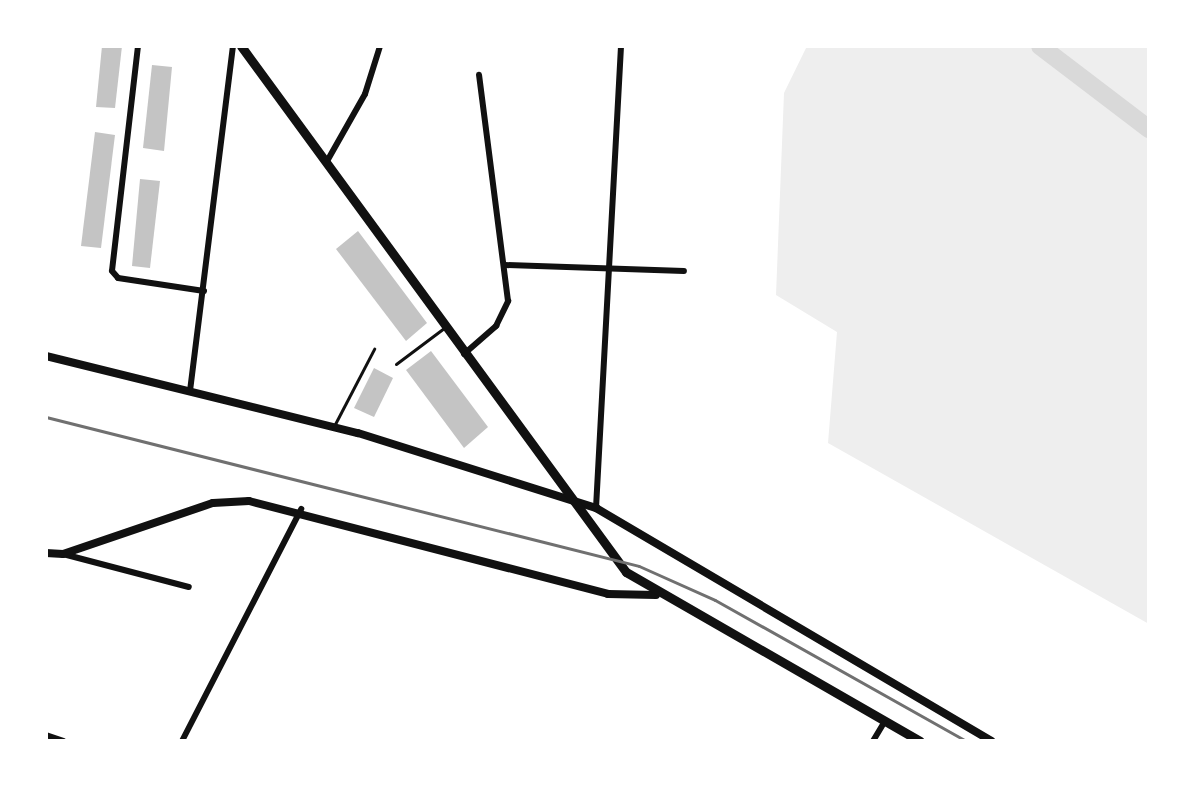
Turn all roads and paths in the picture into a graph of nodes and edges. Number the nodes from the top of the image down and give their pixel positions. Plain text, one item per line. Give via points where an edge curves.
1 (138, 46) edge
2 (233, 46) edge
3 (241, 46) edge
4 (380, 46) edge
5 (621, 46) edge
6 (479, 75) dead end
7 (326, 163) junction
8 (505, 265) junction
9 (684, 271) dead end
10 (612, 272) junction
11 (204, 291) junction
12 (445, 328) junction
13 (374, 349) dead end
14 (464, 354) junction
15 (46, 356) edge
16 (396, 364) dead end
17 (190, 391) junction
18 (333, 427) junction
19 (567, 497) junction
20 (596, 508) junction
21 (301, 509) junction
22 (46, 553) edge
23 (63, 554) junction
24 (189, 587) dead end
25 (656, 595) junction
26 (885, 721) junction
27 (46, 735) edge
28 (63, 741) edge
29 (182, 741) edge
30 (873, 741) edge
31 (920, 741) edge
32 (992, 741) edge

1 - 11 street via 112,271 118,278
2 - 11 street
3 - 7 main road
4 - 7 street via 365,94
5 - 10 street
6 - 8 street
7 - 12 main road
8 - 10 street
8 - 14 street via 506,309
9 - 10 street
10 - 20 street
11 - 17 street
12 - 14 main road
12 - 16 lane
13 - 18 lane
14 - 19 main road
15 - 17 street
17 - 18 street
18 - 19 street
19 - 20 street
19 - 25 main road via 611,556
20 - 32 street
21 - 23 street via 213,503
21 - 25 street via 608,594
21 - 29 street
22 - 23 street
23 - 24 street
25 - 26 main road
26 - 30 street
26 - 31 main road
27 - 28 street

